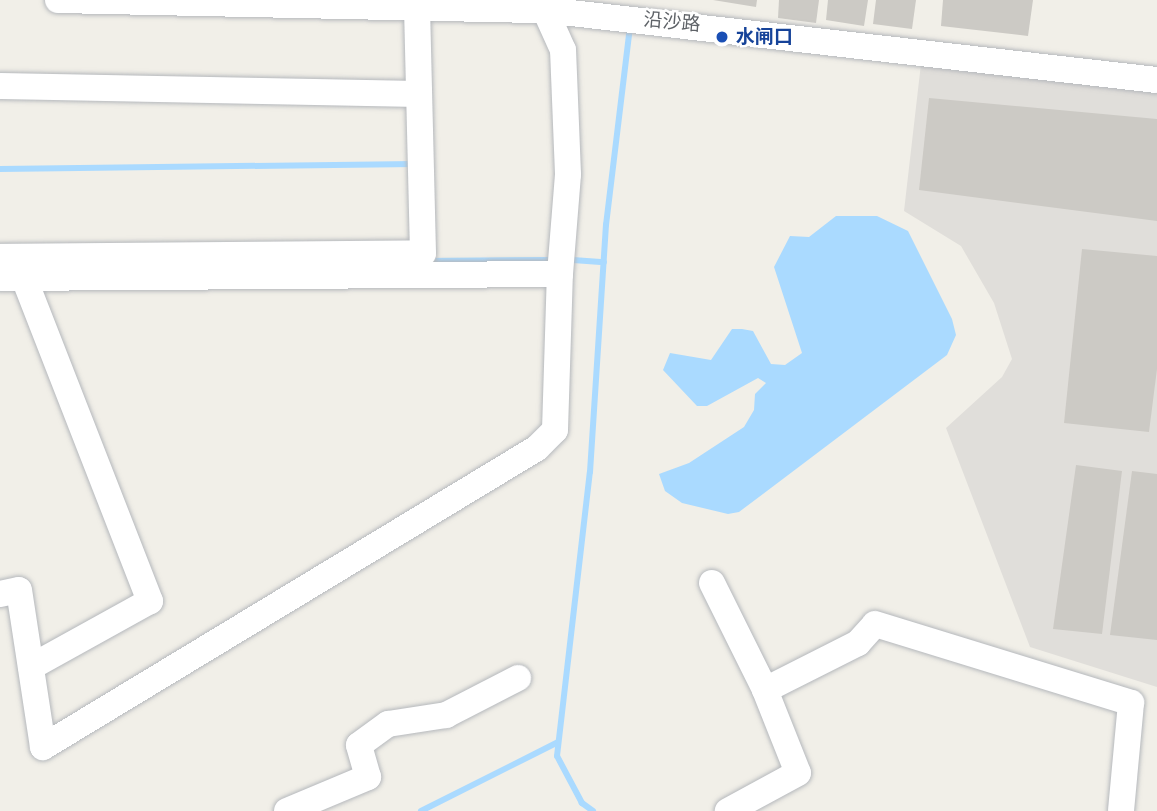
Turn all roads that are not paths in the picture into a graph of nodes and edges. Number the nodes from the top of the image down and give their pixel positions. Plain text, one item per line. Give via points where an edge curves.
1 (58, 0) edge
2 (417, 7) junction
3 (545, 10) junction
4 (1157, 80) edge
5 (0, 86) edge
6 (419, 94) junction
7 (0, 257) edge
8 (560, 274) junction
9 (12, 278) edge
10 (712, 583) dead end
11 (0, 594) edge
12 (31, 667) junction
13 (518, 678) dead end
14 (765, 690) junction
15 (287, 811) edge
16 (729, 811) edge
17 (1121, 811) edge

1 - 2 street, 沿沙路
2 - 3 street, 沿沙路
2 - 6 street
3 - 4 street, 沿沙路
3 - 8 street via 563,50 568,174
5 - 6 street
6 - 7 street via 423,253
8 - 9 street
8 - 12 street via 555,430 537,449 43,747
9 - 12 street via 150,601
10 - 14 street
11 - 12 street via 19,590
13 - 15 street via 446,715 388,724 359,745 368,777
14 - 16 street via 798,773
14 - 17 street via 858,643 875,624 1131,704

